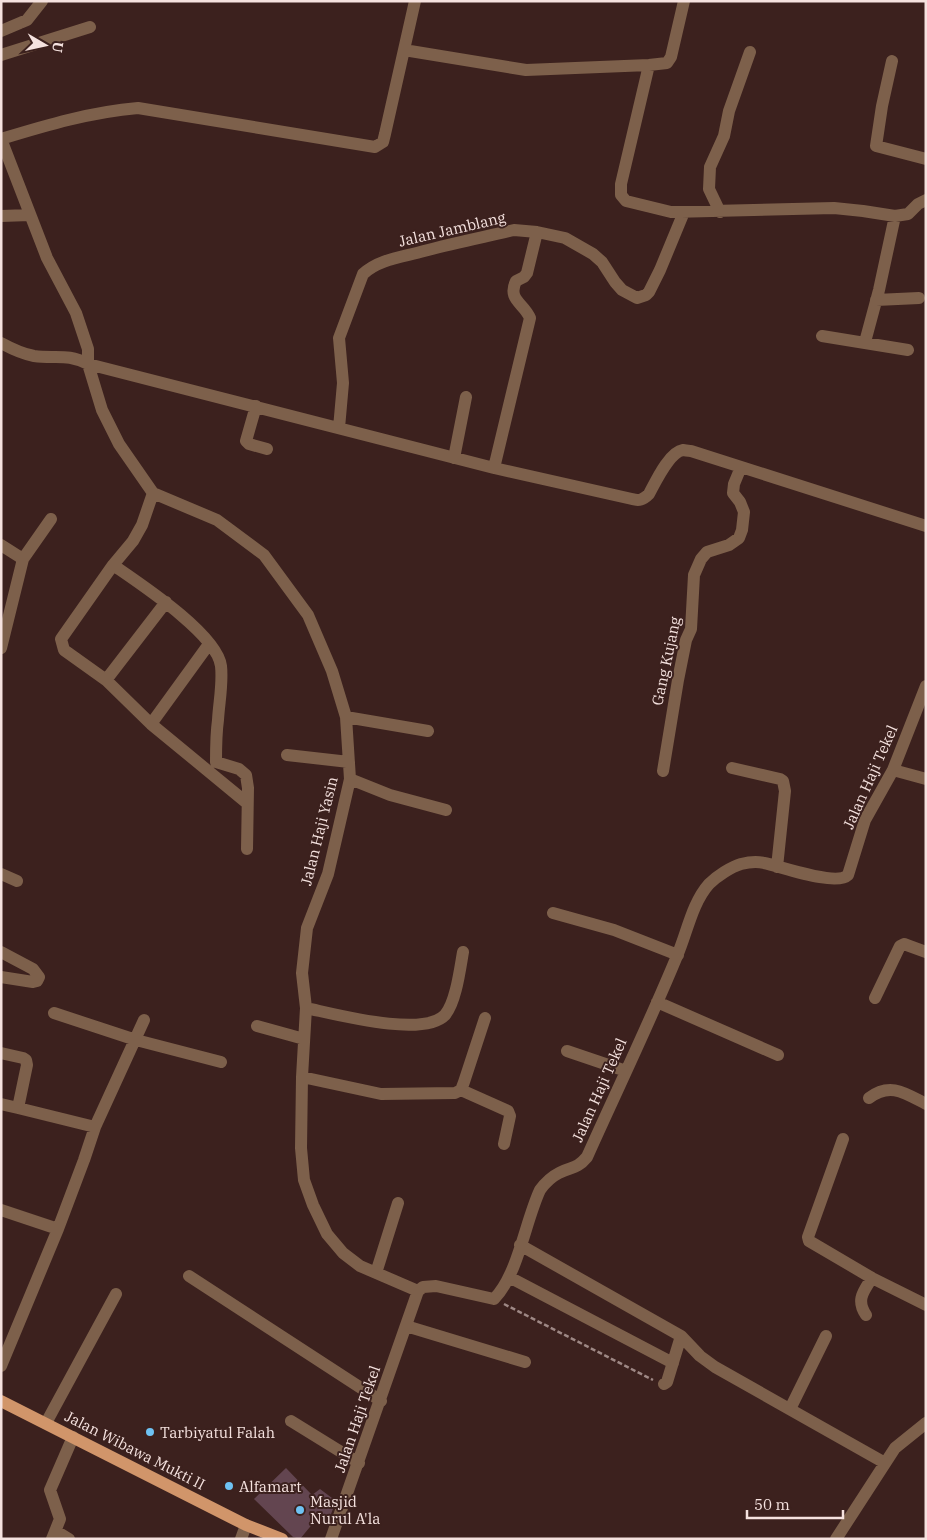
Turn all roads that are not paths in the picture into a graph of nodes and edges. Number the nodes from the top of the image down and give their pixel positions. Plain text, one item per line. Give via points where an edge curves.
1 (42, 1) edge
2 (415, 1) edge
3 (684, 1) edge
4 (34, 7) edge
5 (90, 27) dead end
6 (1, 31) edge
7 (404, 50) junction
8 (750, 52) dead end
9 (1, 55) edge
10 (892, 61) dead end
11 (649, 65) junction
12 (1, 139) edge
13 (926, 159) edge
14 (926, 200) edge
15 (684, 212) junction
16 (720, 212) junction
17 (30, 215) junction
18 (1, 216) edge
19 (895, 216) junction
20 (537, 232) junction
21 (919, 298) dead end
22 (876, 300) junction
23 (822, 336) dead end
24 (865, 342) junction
25 (1, 343) edge
26 (908, 350) dead end
27 (88, 364) junction
28 (466, 397) dead end
29 (256, 406) junction
30 (339, 428) junction
31 (267, 450) dead end
32 (454, 458) junction
33 (741, 467) junction
34 (494, 468) junction
35 (153, 493) junction
36 (51, 519) dead end
37 (926, 526) edge
38 (1, 545) edge
39 (23, 559) junction
40 (113, 565) junction
41 (166, 602) junction
42 (209, 644) junction
43 (1, 648) edge
44 (106, 680) junction
45 (926, 686) edge
46 (346, 717) junction
47 (151, 724) junction
48 (428, 731) dead end
49 (287, 755) dead end
50 (216, 762) junction
51 (349, 762) junction
52 (732, 768) dead end
53 (893, 770) junction
54 (663, 771) dead end
55 (211, 775) junction
56 (350, 779) junction
57 (926, 779) edge
58 (247, 803) junction
59 (446, 810) dead end
60 (246, 849) dead end
61 (777, 866) junction
62 (1, 874) edge
63 (17, 881) dead end
64 (553, 913) dead end
65 (1, 952) edge
66 (463, 952) dead end
67 (926, 952) edge
68 (678, 955) junction
69 (1, 977) edge
70 (876, 998) dead end
71 (657, 1002) junction
72 (306, 1008) junction
73 (54, 1013) dead end
74 (485, 1018) dead end
75 (144, 1020) dead end
76 (257, 1026) dead end
77 (304, 1039) junction
78 (136, 1040) junction
79 (567, 1051) dead end
80 (1, 1053) edge
81 (778, 1055) dead end
82 (221, 1062) dead end
83 (626, 1071) junction
84 (302, 1078) junction
85 (461, 1090) junction
86 (869, 1098) dead end
87 (1, 1104) edge
88 (926, 1104) edge
89 (18, 1108) junction
90 (95, 1127) junction
91 (843, 1139) dead end
92 (504, 1144) dead end
93 (398, 1203) dead end
94 (1, 1210) edge
95 (58, 1229) junction
96 (520, 1245) junction
97 (376, 1273) junction
98 (189, 1276) dead end
99 (510, 1277) junction
100 (872, 1278) junction
101 (418, 1291) junction
102 (926, 1292) edge
103 (116, 1294) dead end
104 (912, 1298) junction
105 (926, 1305) edge
106 (866, 1315) dead end
107 (406, 1326) junction
108 (681, 1336) junction
109 (826, 1336) dead end
110 (525, 1362) dead end
111 (673, 1362) junction
112 (1, 1366) edge
113 (664, 1384) road end
114 (1, 1401) edge
115 (380, 1401) junction
116 (790, 1409) junction
117 (291, 1421) dead end
118 (46, 1423) junction
119 (926, 1423) edge
120 (72, 1437) junction
121 (359, 1463) junction
122 (885, 1463) junction
123 (246, 1525) junction
124 (54, 1535) edge
125 (69, 1539) edge
126 (240, 1539) edge
127 (282, 1539) edge
128 (331, 1539) edge
129 (836, 1539) edge

1 - 4 street
2 - 7 street
3 - 11 street via 671,57 667,63
4 - 6 street via 27,20
5 - 9 street
7 - 11 street via 526,70
7 - 12 street via 385,134 376,147 138,108 65,120
8 - 16 street via 729,110 724,136 710,168 709,188
10 - 13 street via 876,146
11 - 15 street via 621,195 626,201 645,207
12 - 17 street
14 - 19 street via 908,214
15 - 16 street
15 - 20 street, Jalan Jamblang via 649,292 637,298 622,290 593,254 565,238
16 - 19 street via 834,208
17 - 18 street
17 - 27 street via 47,258 76,313 88,349
19 - 22 street
20 - 30 street, Jalan Jamblang via 514,230 435,248 379,264 363,274 339,338 343,383
20 - 34 street via 527,273 516,281 514,287 515,301 530,318
21 - 22 street
22 - 24 street
23 - 24 street
24 - 26 street
25 - 27 street via 34,356 77,358
27 - 29 street
27 - 35 street via 102,410 119,444
28 - 32 street
29 - 30 street
29 - 31 street via 246,440
30 - 32 street
32 - 34 street
33 - 34 street via 683,450 670,458 649,494 638,500
33 - 37 street
33 - 54 street, Gang Kujang via 733,493 744,512 739,538 707,552 694,575 692,629 686,640
35 - 40 street via 142,525
35 - 46 street, Jalan Haji Yasin via 217,520 264,555 308,615 332,671
36 - 39 street
38 - 39 street
39 - 43 street
40 - 41 street
40 - 44 street via 60,639 64,650
41 - 42 street
41 - 44 street
42 - 47 street
42 - 50 street via 221,665
44 - 47 street
45 - 53 street, Jalan Haji Tekel
46 - 48 street
46 - 51 street, Jalan Haji Yasin
47 - 55 street
49 - 51 street
50 - 55 street
50 - 58 street via 244,772
51 - 56 street, Jalan Haji Yasin
52 - 61 street via 783,781 785,791
53 - 57 street
53 - 61 street, Jalan Haji Tekel via 865,820 846,878 803,874
55 - 58 street
56 - 59 street via 390,795
56 - 72 street, Jalan Haji Yasin via 328,874 307,928 302,973
58 - 60 street
61 - 68 street, Jalan Haji Tekel via 753,862 739,864 710,883 696,907
62 - 63 street
64 - 68 street via 614,930
65 - 69 street via 33,969 39,977 33,982
66 - 72 street via 452,1001 446,1014 435,1022 401,1025
67 - 70 street via 904,944 900,946
68 - 71 street, Jalan Haji Tekel
71 - 81 street
71 - 83 street, Jalan Haji Tekel
72 - 77 street, Jalan Haji Yasin
73 - 78 street
74 - 85 street
75 - 78 street
76 - 77 street
77 - 84 street, Jalan Haji Yasin
78 - 82 street
78 - 90 street
79 - 83 street
80 - 89 street via 26,1060
83 - 96 street, Jalan Haji Tekel via 587,1156 575,1168 559,1172 540,1190
84 - 85 street via 381,1094 451,1094
84 - 97 street, Jalan Haji Yasin via 301,1148 304,1180 313,1206 327,1234 343,1253
85 - 92 street via 508,1111
86 - 88 street via 878,1092 897,1090
87 - 89 street
89 - 90 street
90 - 95 street
91 - 100 street via 808,1236 809,1241
93 - 97 street
94 - 95 street
95 - 112 street
96 - 99 street, Jalan Haji Tekel
96 - 108 street
97 - 101 street, Jalan Haji Yasin
98 - 115 street
99 - 101 street, Jalan Haji Tekel via 494,1299 436,1286 423,1286
99 - 111 street
100 - 104 street
100 - 106 street via 860,1300
101 - 107 street, Jalan Haji Tekel
102 - 104 street
103 - 118 street
104 - 105 street
107 - 110 street
107 - 115 street, Jalan Haji Tekel
108 - 111 street
108 - 116 street via 715,1367
109 - 116 street
111 - 113 street
114 - 118 main road, Jalan Wibawa Mukti II
115 - 121 street, Jalan Haji Tekel
116 - 122 street
117 - 121 street
118 - 120 main road, Jalan Wibawa Mukti II
119 - 122 street via 895,1448
120 - 123 main road, Jalan Wibawa Mukti II
120 - 124 street via 50,1490 60,1516
121 - 128 street, Jalan Haji Tekel
122 - 129 street
123 - 126 street
123 - 127 main road, Jalan Wibawa Mukti II
124 - 125 street

